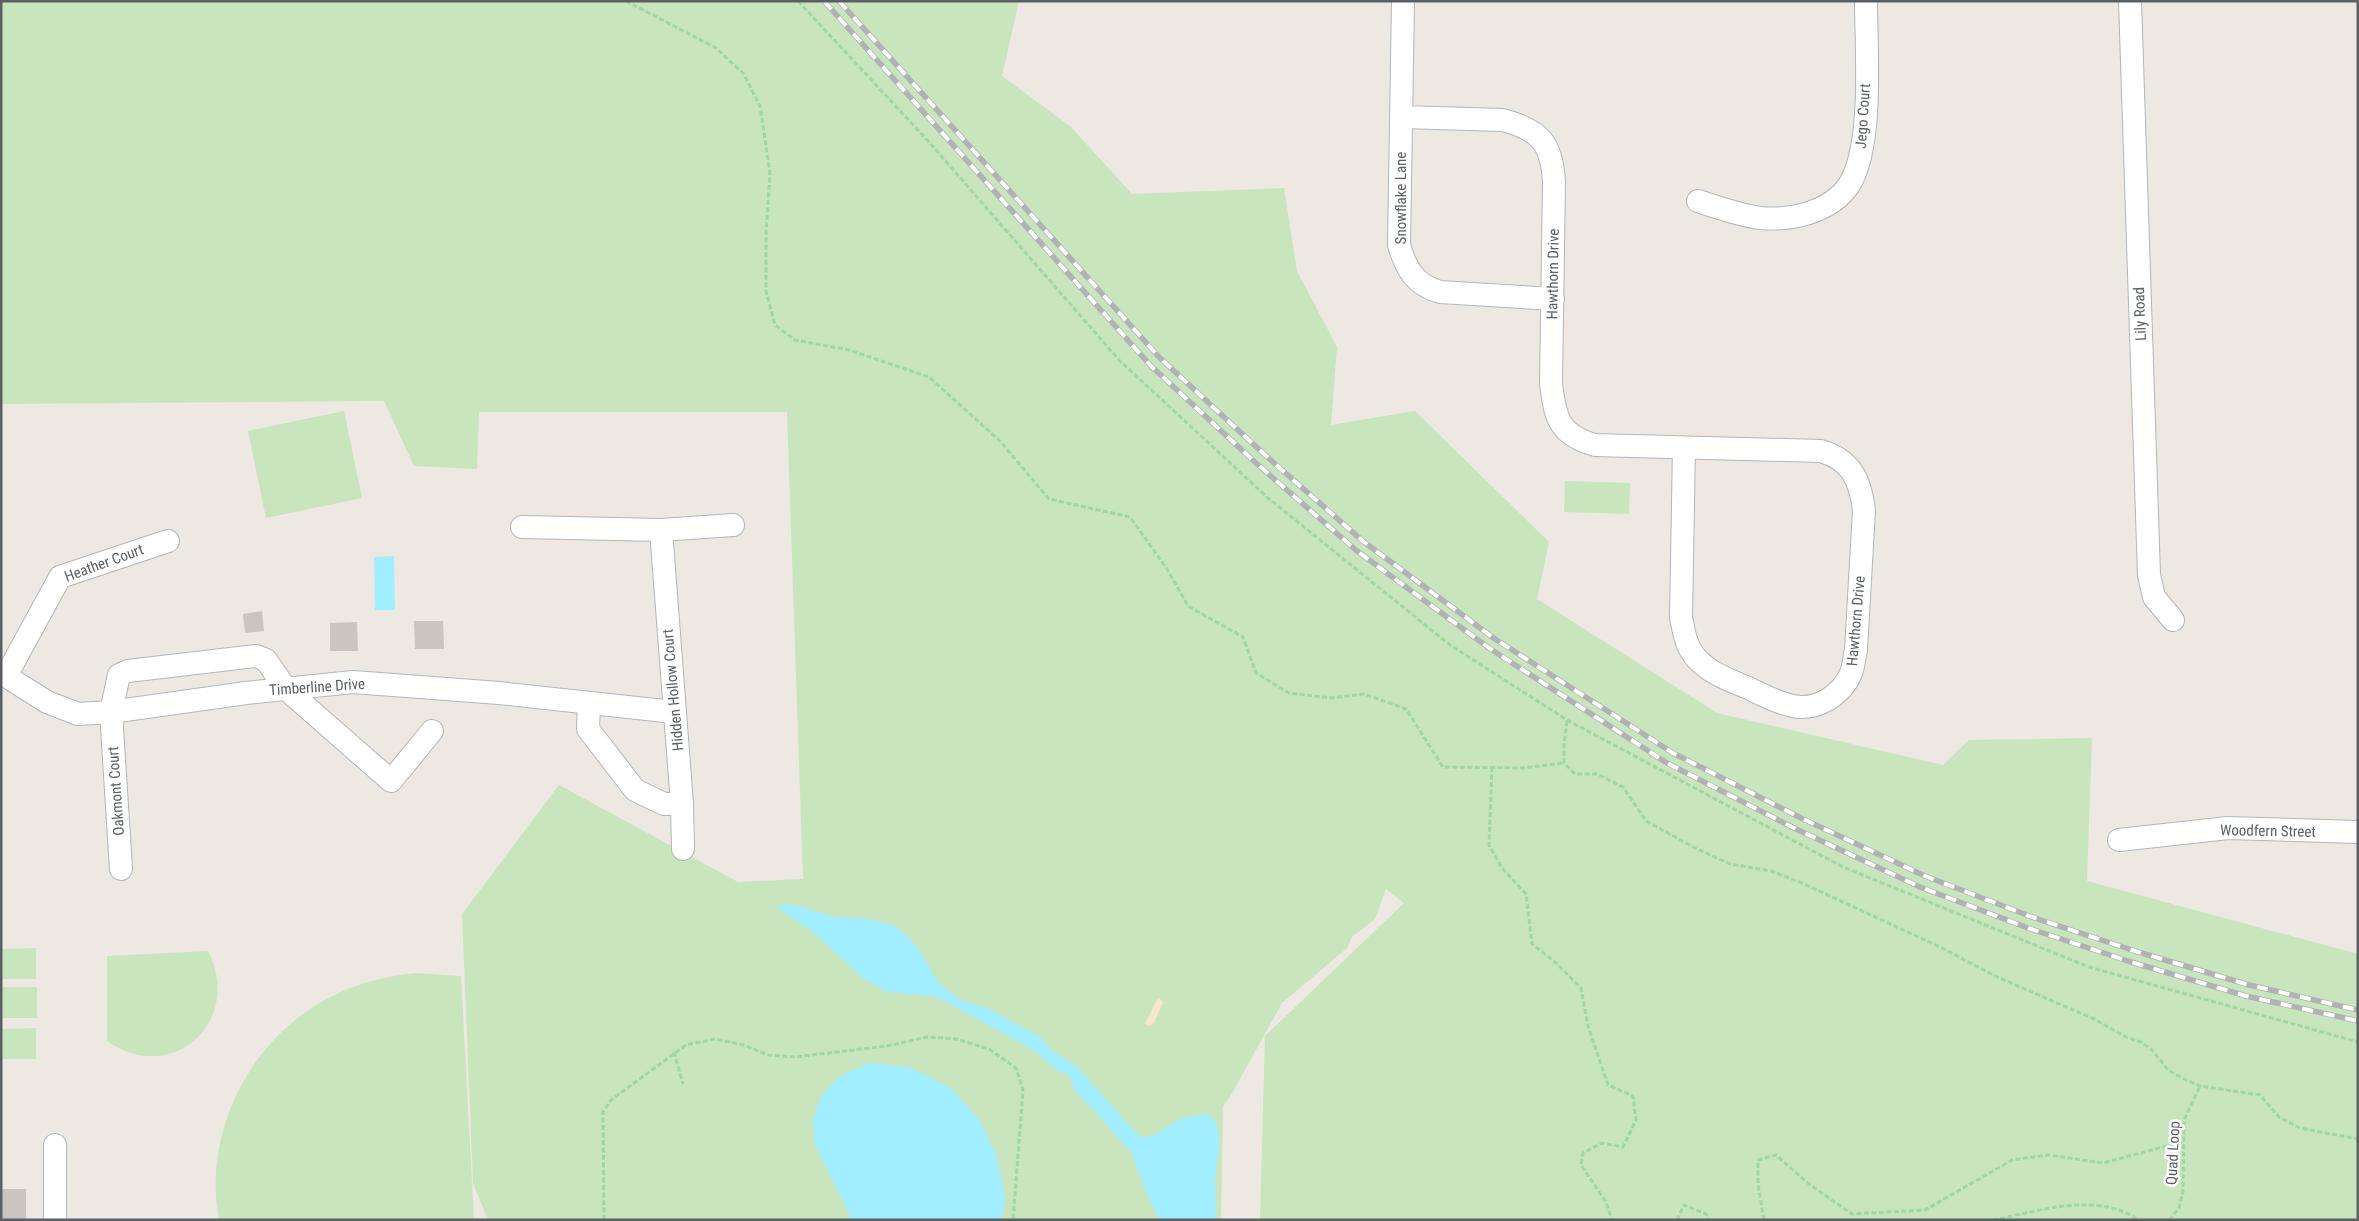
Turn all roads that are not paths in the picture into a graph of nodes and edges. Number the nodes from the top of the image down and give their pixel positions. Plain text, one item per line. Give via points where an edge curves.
1 (1403, 1) edge
2 (1866, 1) edge
3 (2130, 1) edge
4 (1402, 117) junction
5 (1698, 201) dead end
6 (1553, 299) junction
7 (1684, 448) junction
8 (733, 525) dead end
9 (522, 527) dead end
10 (661, 530) junction
11 (168, 541) dead end
12 (2173, 620) dead end
13 (4, 674) edge
14 (286, 689) junction
15 (589, 704) junction
16 (111, 712) junction
17 (674, 712) junction
18 (432, 731) dead end
19 (682, 804) junction
20 (2358, 832) edge
21 (2119, 840) dead end
22 (683, 849) dead end
23 (121, 869) dead end
24 (55, 1145) dead end
25 (55, 1220) edge

1 - 4 street, Snowflake Lane
2 - 5 street, Jego Court via 1865,119 1860,156 1849,184 1834,202 1787,218 1731,212
3 - 12 street, Lily Road via 2149,575 2154,597
4 - 6 street, Hawthorn Drive via 1503,120 1533,131 1547,145 1553,162 1554,182
4 - 6 street, Snowflake Lane via 1399,245 1413,277 1426,288 1440,292
6 - 7 street, Hawthorn Drive via 1551,383 1554,408 1572,437 1595,445
7 - 7 street, Hawthorn Drive via 1681,617 1686,642 1710,671 1777,701 1794,706 1813,706 1831,698 1845,686 1852,672 1856,650 1864,510 1857,480 1838,456 1821,451
8 - 10 street
9 - 10 street
10 - 17 street, Hidden Hollow Court
11 - 13 street, Heather Court via 60,577
13 - 16 street, Timberline Drive via 47,702 78,714
14 - 15 street, Timberline Drive via 352,682 499,693
14 - 16 street, Timberline Drive
14 - 16 street, Oakmont Court via 266,660 256,656 153,667 119,675
14 - 18 street via 391,781
15 - 17 street, Timberline Drive
15 - 19 street via 588,729 635,790 664,804
16 - 23 street, Oakmont Court
17 - 19 street, Hidden Hollow Court
19 - 22 street, Hidden Hollow Court
20 - 21 street, Woodfern Street via 2228,828
24 - 25 street

